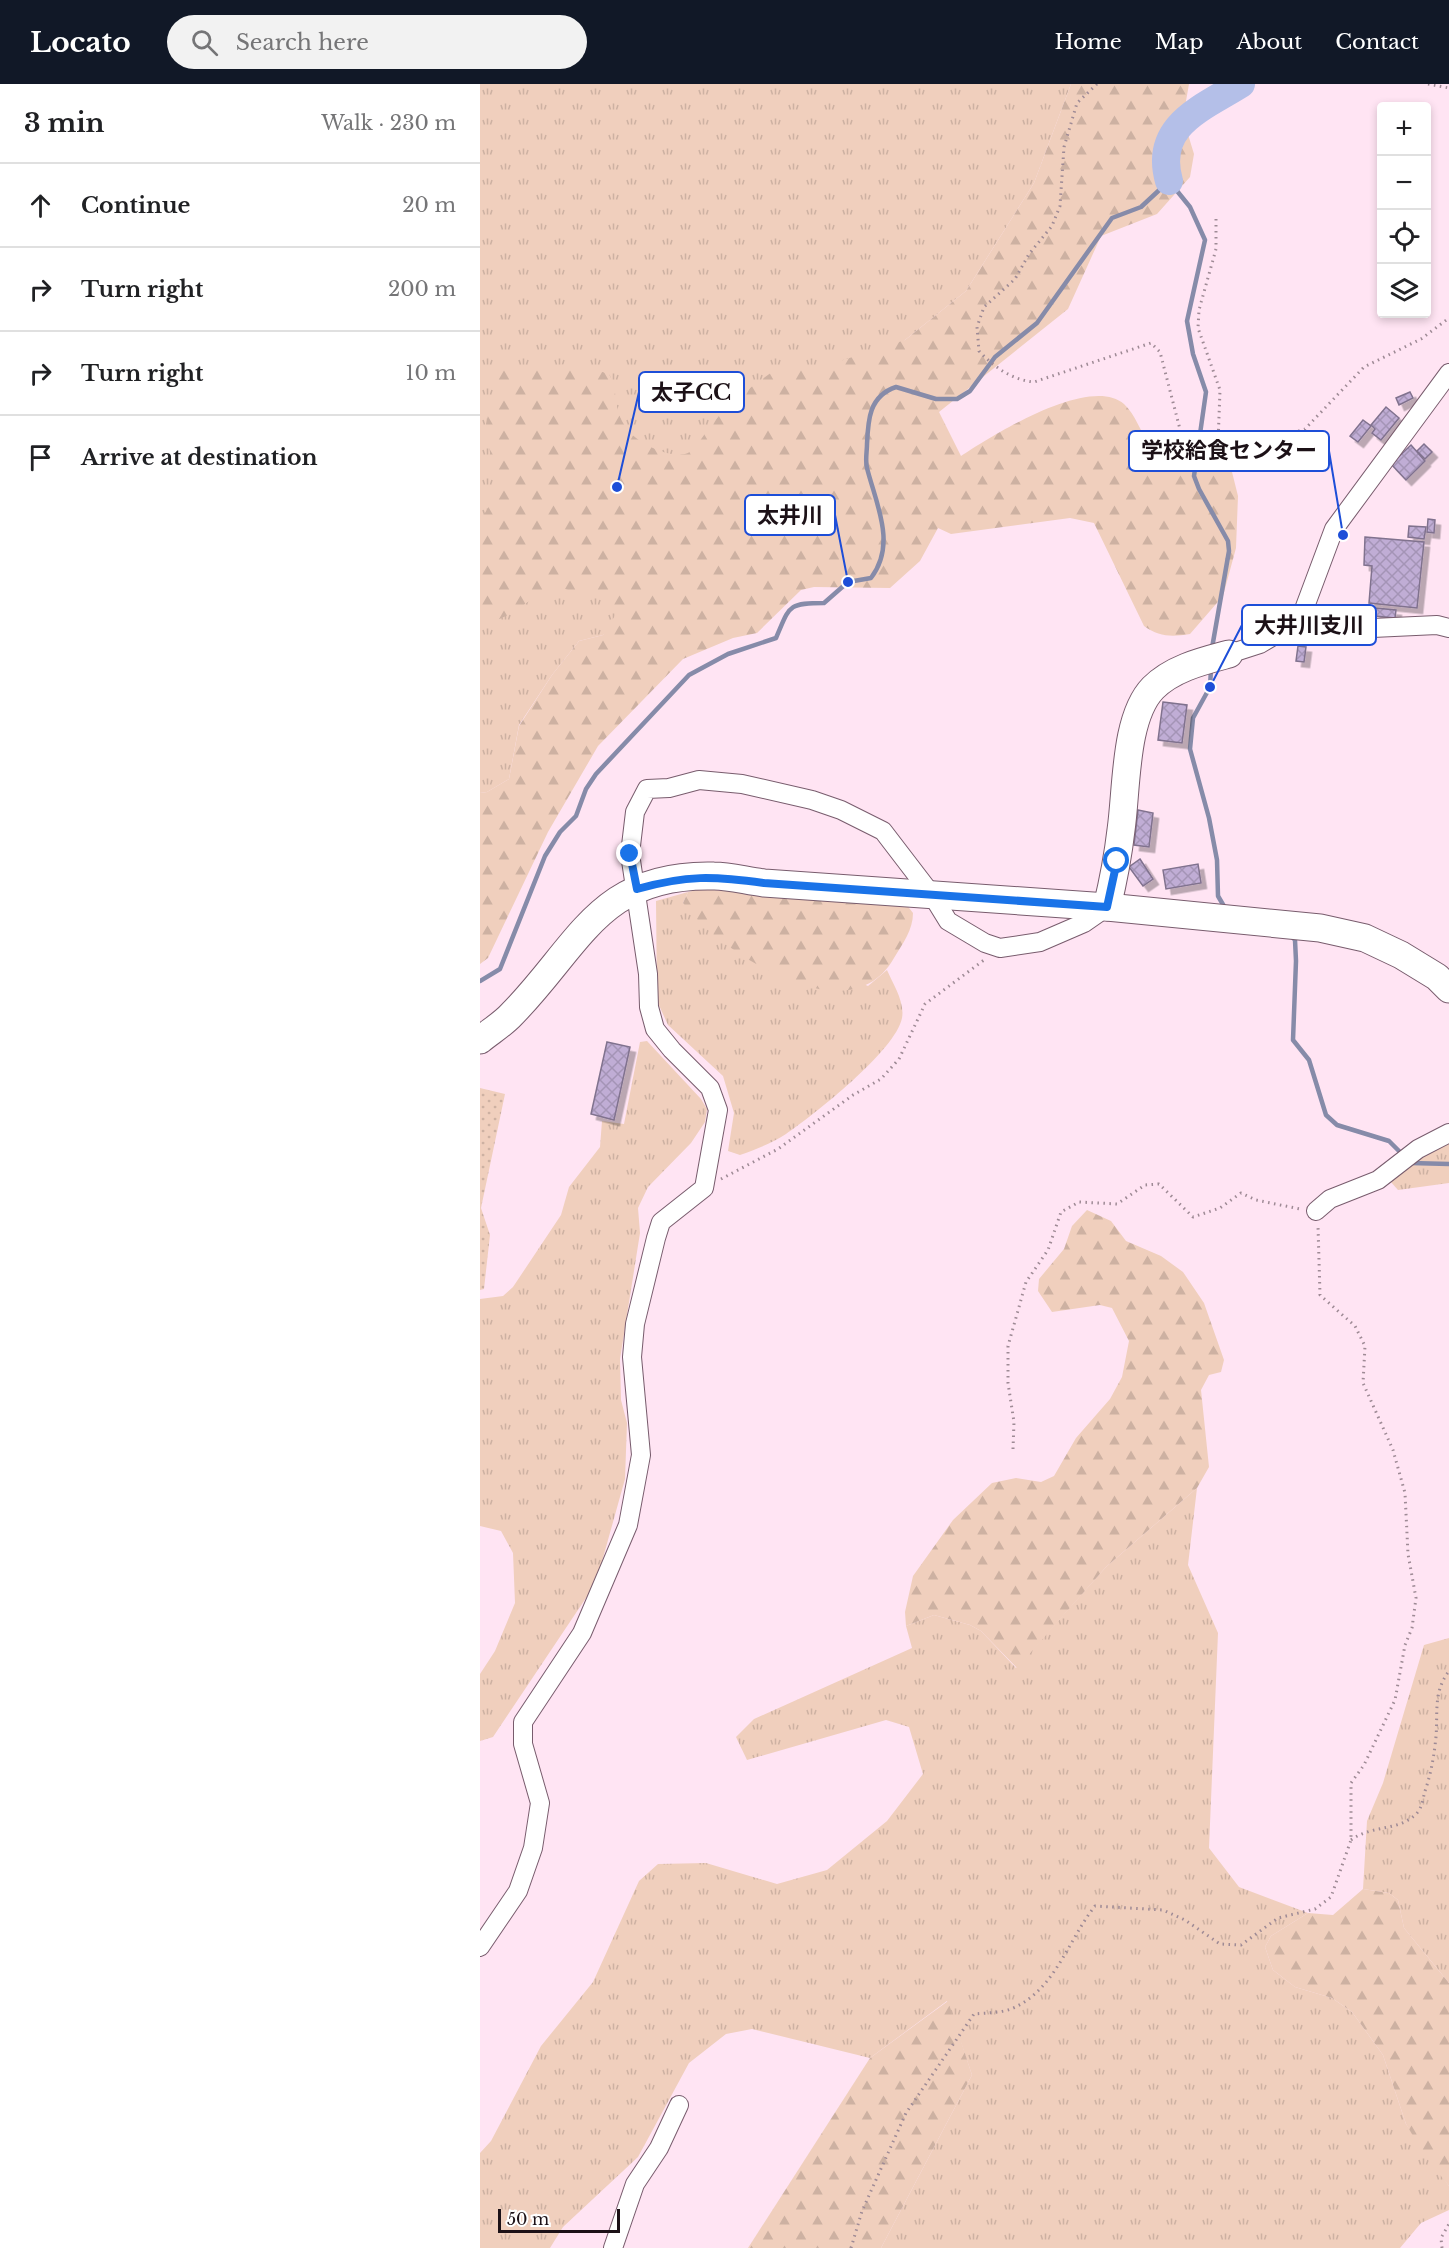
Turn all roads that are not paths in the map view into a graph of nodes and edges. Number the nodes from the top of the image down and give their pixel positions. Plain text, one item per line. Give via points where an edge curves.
1 (1449, 373) edge
2 (1300, 620) junction
3 (1449, 628) edge
4 (1216, 657) joint
5 (637, 889) junction
6 (932, 895) junction
7 (1107, 907) junction
8 (1449, 989) edge
9 (480, 1040) edge
10 (1449, 1133) edge
11 (1316, 1212) road end
12 (480, 1947) edge
13 (679, 2105) dead end
14 (613, 2248) edge

1 - 2 street via 1334,529
2 - 3 street via 1351,628
2 - 4 street via 1260,644
4 - 7 street via 1169,676 1145,697 1132,740 1122,828
5 - 6 street via 675,878 714,876
5 - 6 street via 630,854 635,812 647,789 699,780 742,784 841,810 883,831
5 - 9 street via 594,917 512,1015
5 - 12 street via 649,1007 655,1029 710,1088 718,1110 704,1188 661,1222 635,1324 632,1357 641,1455 628,1525 582,1633 523,1722 523,1744 540,1803 533,1848 518,1891
6 - 7 street
6 - 7 street via 948,921 1000,948 1040,942 1084,923
7 - 8 street via 1320,928 1374,942 1437,977
10 - 11 street via 1418,1149 1378,1180 1330,1199
13 - 14 street via 635,2184

